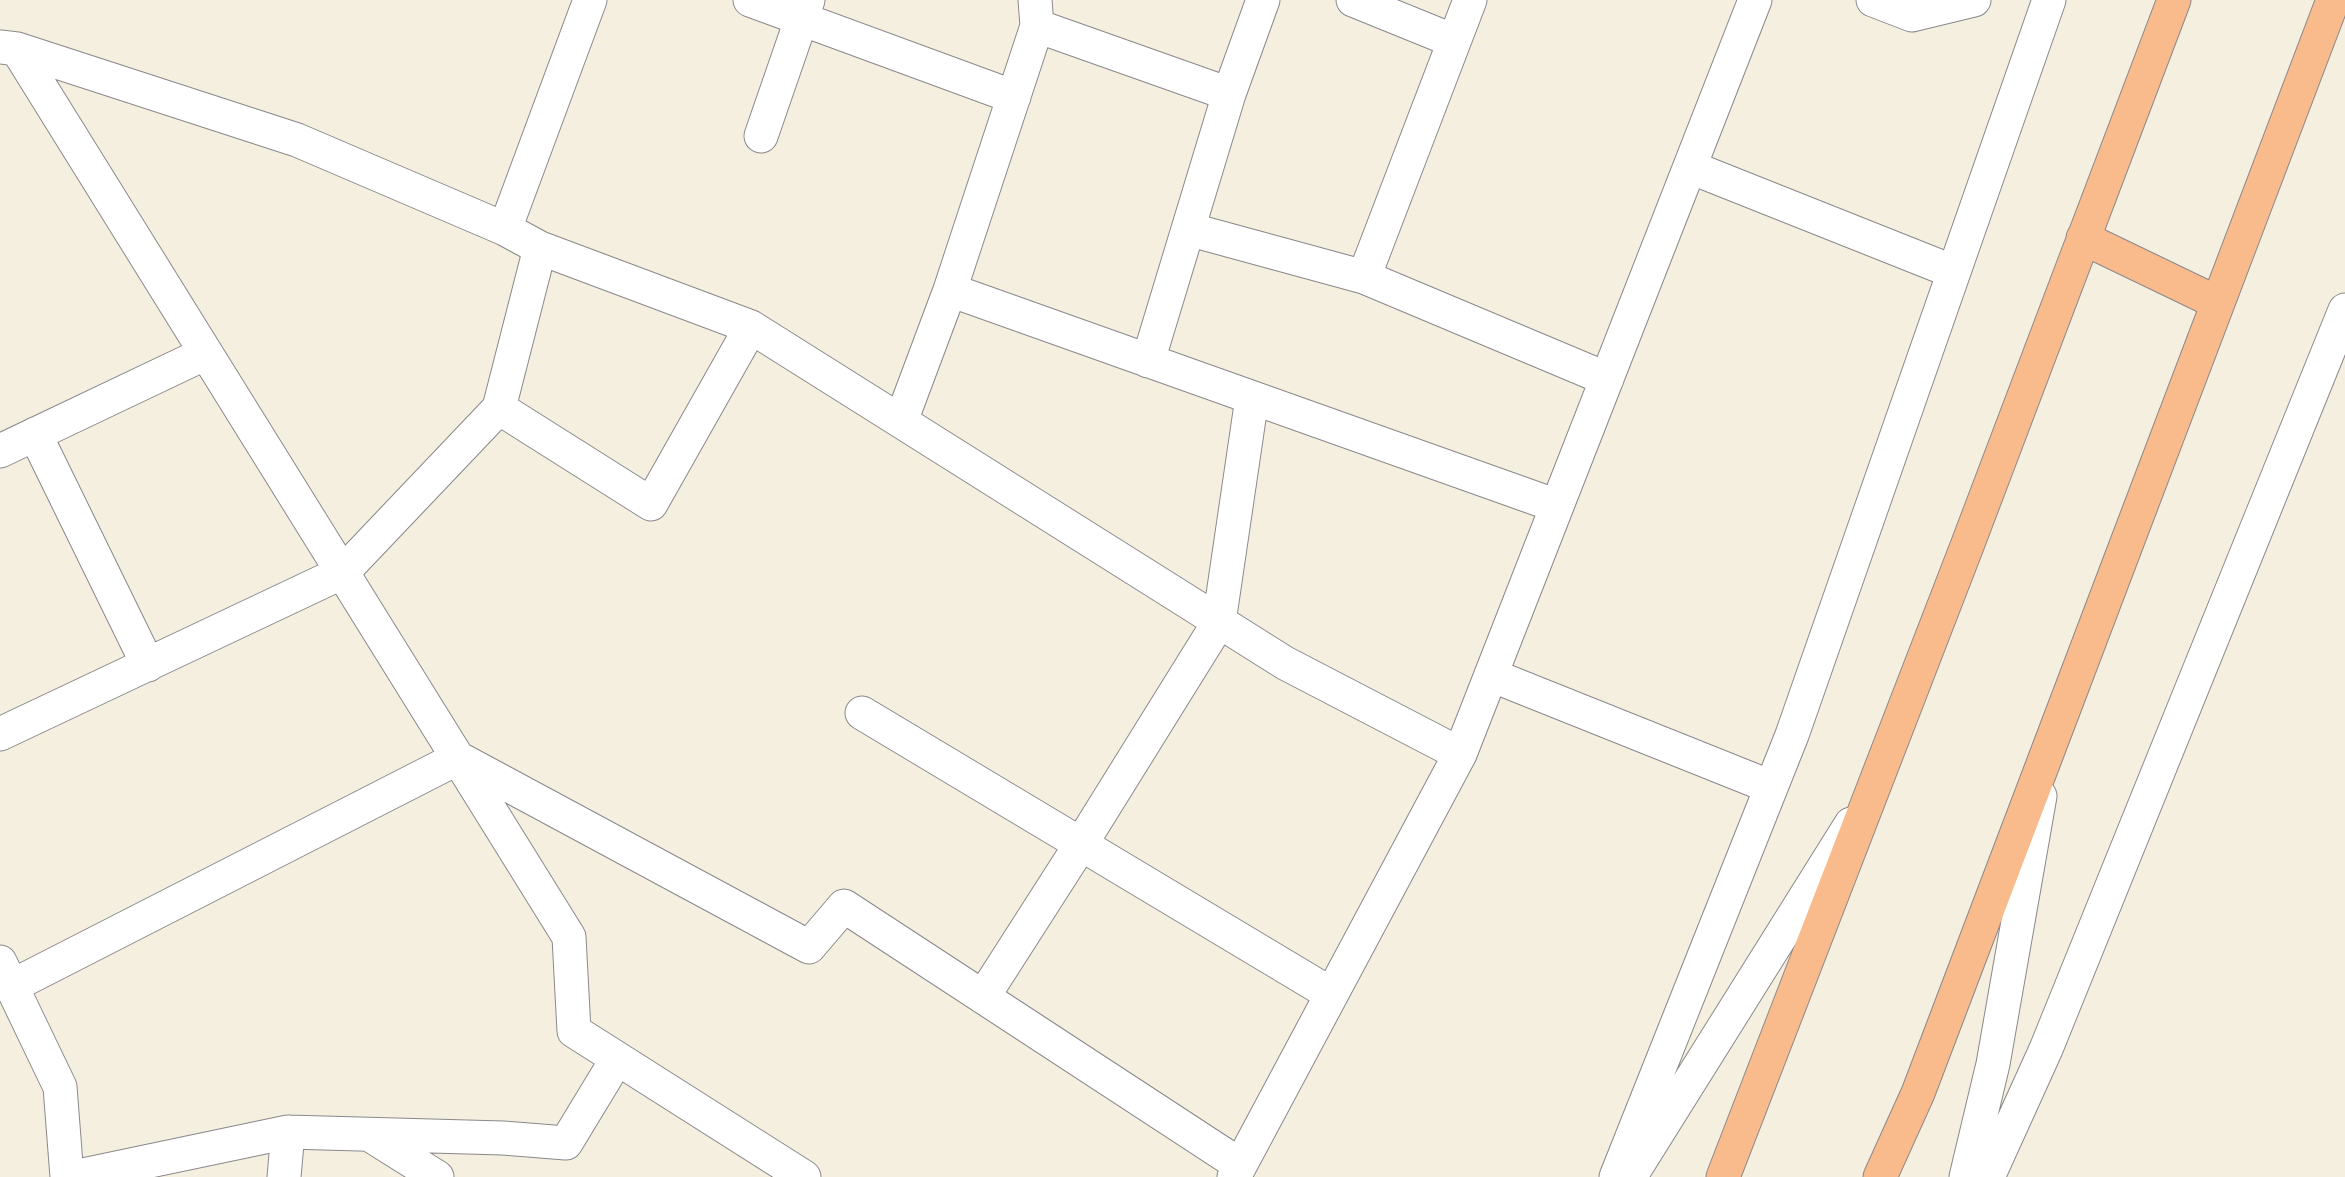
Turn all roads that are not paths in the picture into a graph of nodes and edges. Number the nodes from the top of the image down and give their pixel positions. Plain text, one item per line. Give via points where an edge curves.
1 (590, 0) edge
2 (750, 0) edge
3 (1263, 0) edge
4 (1353, 0) edge
5 (1470, 0) edge
6 (1755, 0) edge
7 (1873, 0) edge
8 (1974, 0) edge
9 (2049, 0) edge
10 (2174, 0) edge
11 (2332, 0) edge
12 (805, 9) edge
13 (1036, 13) edge
14 (1454, 41) junction
15 (8, 48) edge
16 (1229, 94) junction
17 (1014, 97) junction
18 (761, 136) dead end
19 (1690, 167) junction
20 (505, 229) junction
21 (1188, 229) junction
22 (2083, 238) junction
23 (540, 248) junction
24 (1954, 272) junction
25 (1364, 276) junction
26 (950, 291) junction
27 (2218, 303) junction
28 (2345, 310) edge
29 (751, 327) junction
30 (206, 352) junction
31 (1148, 361) junction
32 (1607, 379) junction
33 (1252, 398) junction
34 (499, 408) junction
35 (902, 422) junction
36 (35, 434) junction
37 (0, 450) edge
38 (1557, 506) junction
39 (343, 573) junction
40 (1219, 621) junction
41 (148, 665) junction
42 (1491, 675) junction
43 (862, 714) dead end
44 (0, 735) edge
45 (1460, 754) junction
46 (2047, 754) junction
47 (458, 758) junction
48 (1771, 787) junction
49 (1873, 789) junction
50 (1082, 844) junction
51 (6, 974) edge
52 (1331, 994) junction
53 (983, 997) junction
54 (617, 1059) junction
55 (288, 1132) junction
56 (369, 1135) junction
57 (1237, 1171) edge
58 (67, 1177) edge
59 (74, 1177) edge
60 (284, 1177) edge
61 (437, 1177) edge
62 (804, 1177) edge
63 (1616, 1177) edge
64 (1630, 1177) edge
65 (1723, 1177) edge
66 (1880, 1177) edge
67 (1966, 1177) edge
68 (1988, 1177) edge

1 - 20 street
2 - 12 street
3 - 16 street
4 - 14 street
5 - 14 street
6 - 19 street
7 - 8 street via 1912,15
9 - 24 street
10 - 22 main road
11 - 27 main road
12 - 17 street
12 - 18 street
13 - 16 street
13 - 17 street
14 - 25 street
15 - 20 street via 297,140
15 - 30 street
16 - 21 street
17 - 26 street
19 - 24 street
19 - 32 street
20 - 23 street
21 - 25 street
21 - 31 street
22 - 27 main road
22 - 49 main road
23 - 29 street
23 - 34 street
24 - 48 street
25 - 32 street
26 - 31 street
26 - 35 street
27 - 46 main road
28 - 68 street via 2046,1049
29 - 34 street via 651,504
29 - 35 street
30 - 36 street
30 - 39 street
31 - 33 street
32 - 38 street
33 - 38 street
33 - 40 street
34 - 39 street
35 - 40 street
36 - 37 street
36 - 41 street
38 - 42 street
39 - 41 street
39 - 47 street
40 - 45 street via 1285,663
40 - 50 street
41 - 44 street
42 - 45 street
42 - 48 street
43 - 50 street
45 - 52 street
46 - 66 main road via 1918,1093
46 - 67 street via 1993,1064
47 - 51 street
47 - 53 street via 809,947 844,906
47 - 54 street via 569,937 573,1031
48 - 63 street
49 - 64 street
49 - 65 main road
50 - 52 street
50 - 53 street
51 - 58 street via 60,1087
52 - 57 street
53 - 57 street
54 - 56 street via 566,1143
54 - 62 street
55 - 56 street
55 - 59 street
55 - 60 street
56 - 61 street

